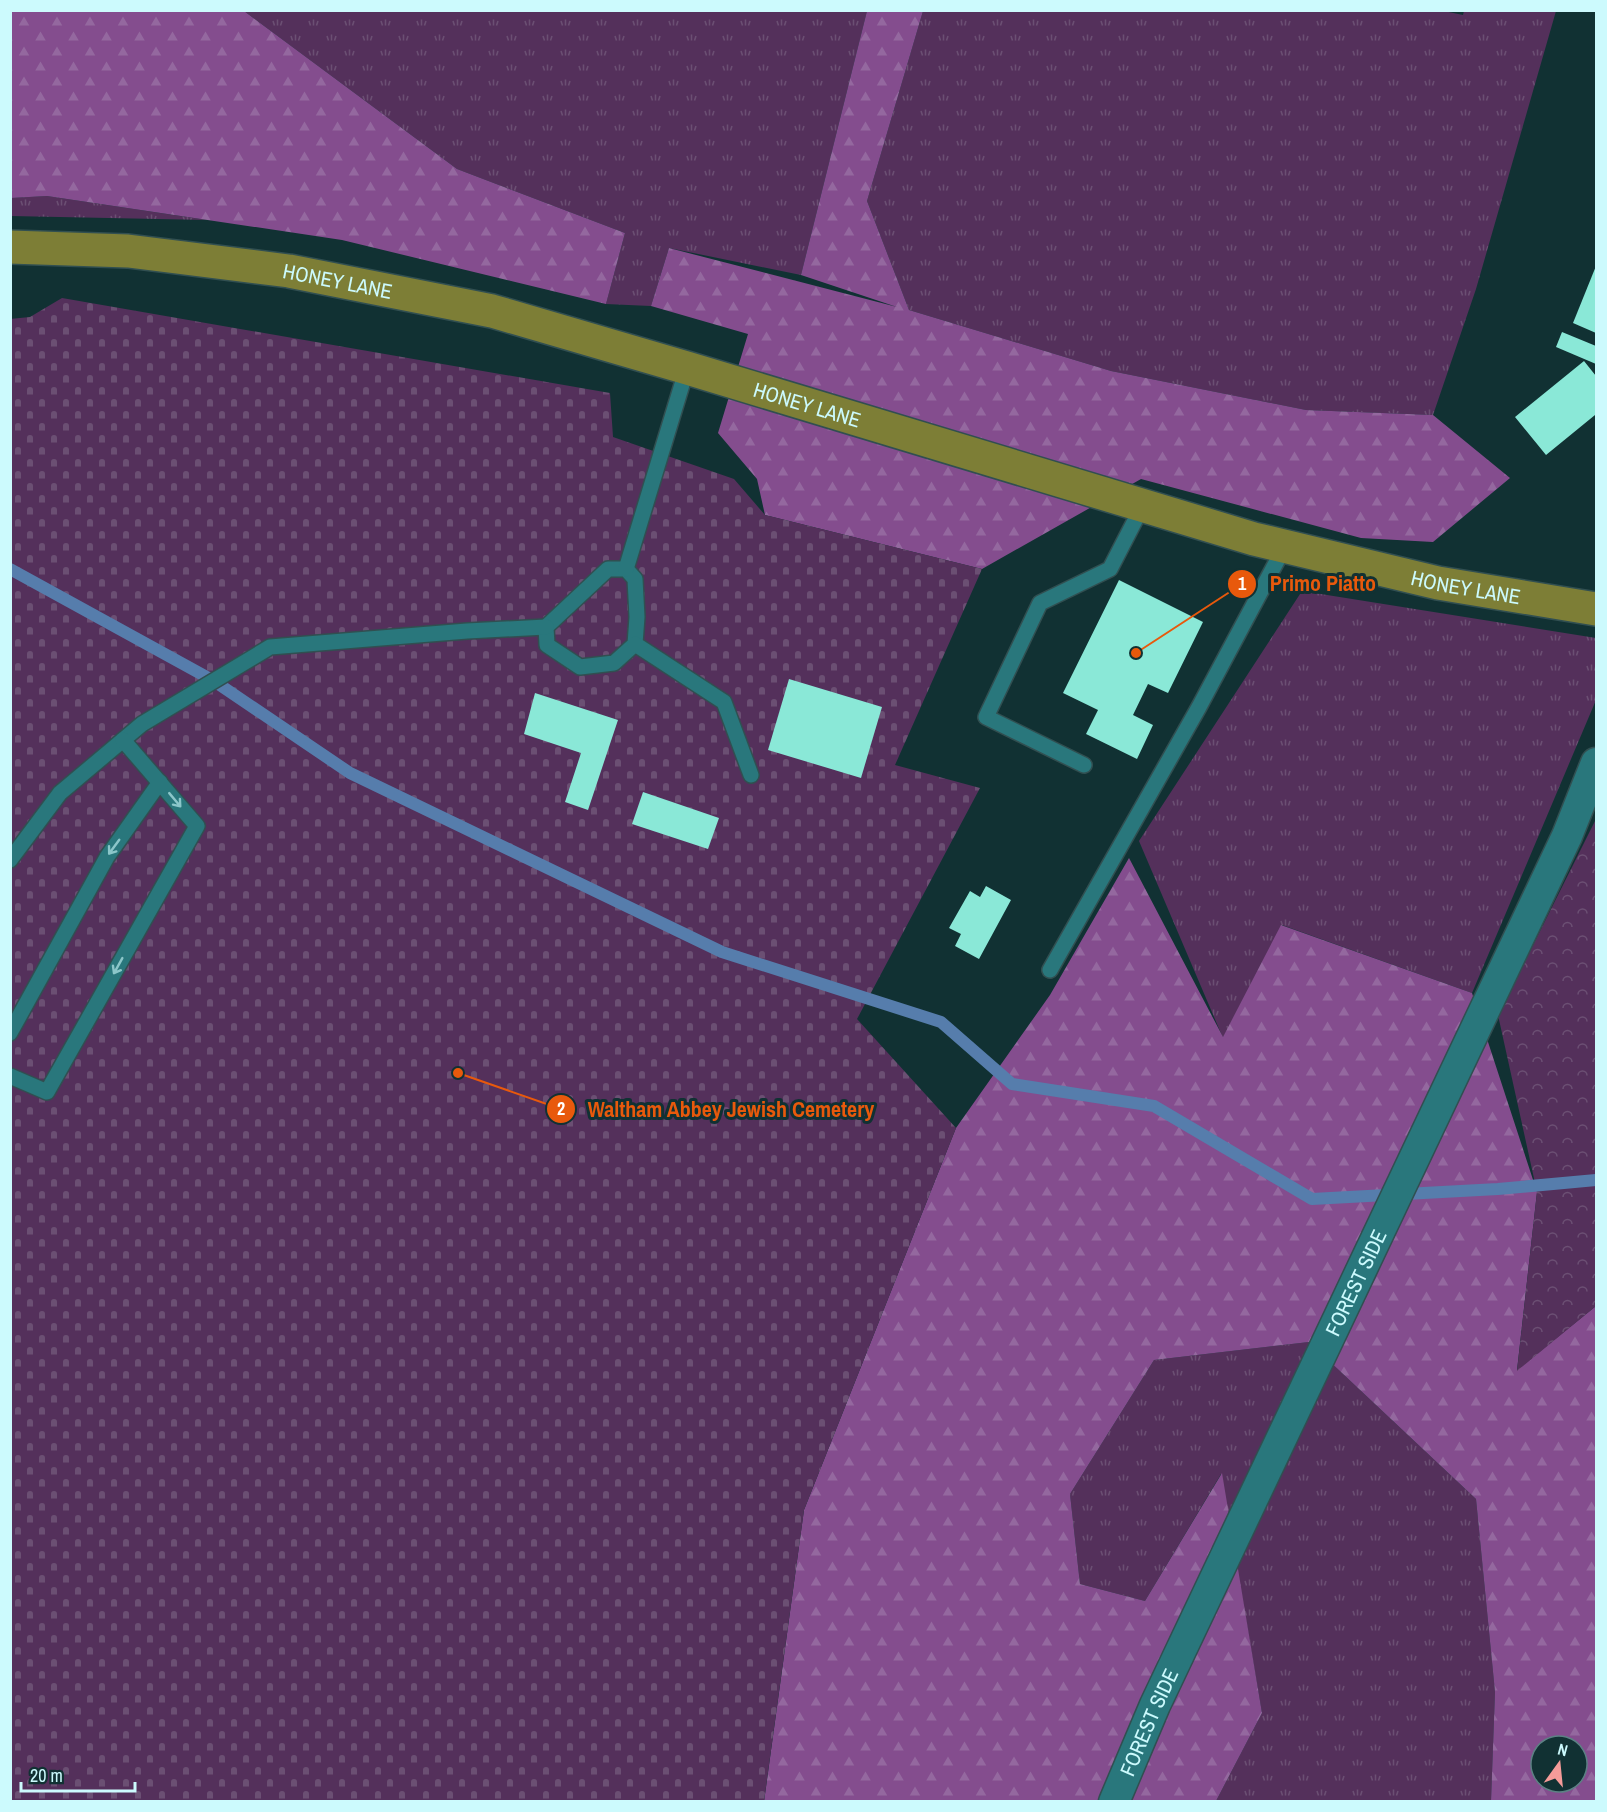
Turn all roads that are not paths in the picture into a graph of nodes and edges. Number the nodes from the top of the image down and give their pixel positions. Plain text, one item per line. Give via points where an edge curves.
1 (10, 247) edge
2 (687, 368) junction
3 (1143, 505) junction
4 (1285, 546) junction
5 (626, 569) junction
6 (1596, 609) edge
7 (546, 627) junction
8 (635, 644) junction
9 (123, 740) junction
10 (1596, 763) edge
11 (1084, 765) dead end
12 (751, 775) dead end
13 (160, 782) junction
14 (10, 860) edge
15 (1050, 970) dead end
16 (10, 1032) edge
17 (10, 1076) edge
18 (1114, 1802) edge

1 - 2 main road, HONEY LANE via 128,251 289,272 492,311
2 - 3 main road, HONEY LANE
2 - 5 lane
3 - 4 main road, HONEY LANE
3 - 11 lane via 1110,568 1040,603 986,717
4 - 6 main road, HONEY LANE via 1438,583
4 - 15 lane
5 - 7 lane via 608,569
5 - 8 lane via 635,579
7 - 8 lane via 547,645 580,667 614,663
7 - 9 lane via 270,647 142,724
8 - 12 lane via 724,702
9 - 13 lane
9 - 14 lane via 60,793
10 - 18 street, FOREST SIDE via 1567,836 1160,1694
13 -> 16 lane via 107,857
13 -> 17 lane via 197,826 47,1092

